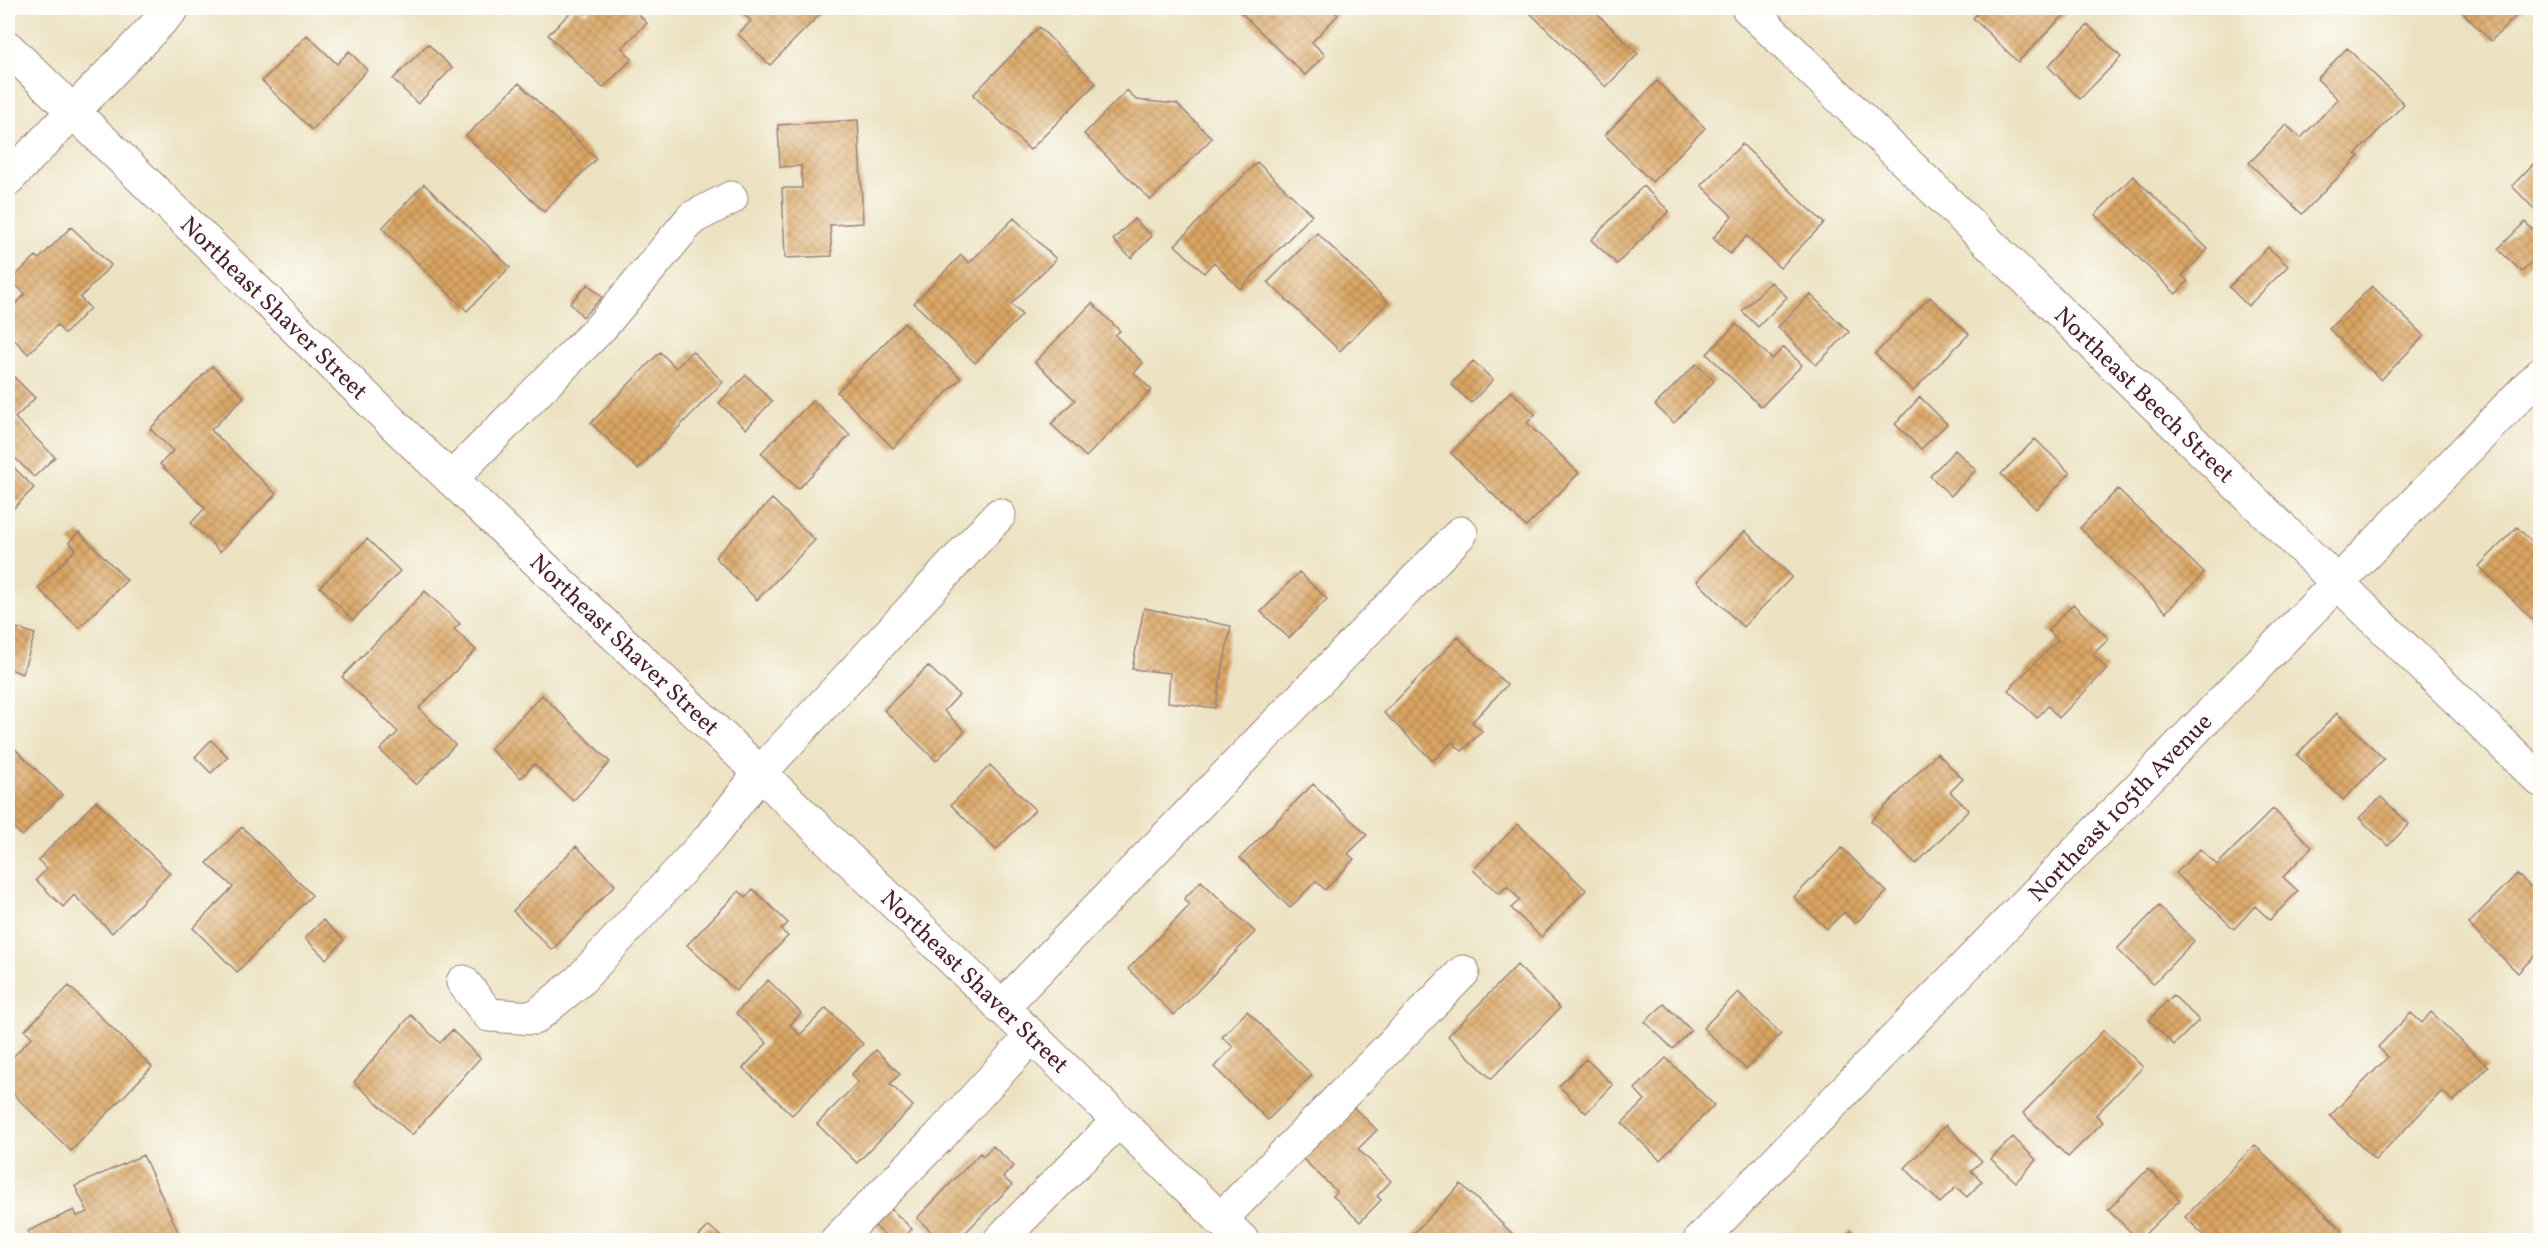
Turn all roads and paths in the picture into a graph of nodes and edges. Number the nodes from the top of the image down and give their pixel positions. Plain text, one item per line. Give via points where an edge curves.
1 (173, 8) edge
2 (1748, 8) edge
3 (8, 48) edge
4 (73, 111) junction
5 (8, 179) edge
6 (731, 198) dead end
7 (2541, 374) edge
8 (451, 479) junction
9 (999, 515) dead end
10 (1461, 533) dead end
11 (2337, 584) junction
12 (760, 773) junction
13 (2541, 780) edge
14 (1463, 972) dead end
15 (463, 982) dead end
16 (1001, 1008) junction
17 (1031, 1037) junction
18 (1118, 1121) junction
19 (1231, 1230) edge
20 (837, 1240) edge
21 (1000, 1240) edge
22 (1700, 1240) edge

1 - 4 street
2 - 11 street, Northeast Beech Street
3 - 4 street, Northeast Shaver Street
4 - 5 street
4 - 8 street, Northeast Shaver Street
6 - 8 street via 692,218 601,327
7 - 11 street, Northeast 105th Avenue
8 - 12 street, Northeast Shaver Street
9 - 12 street
10 - 16 street
11 - 13 street, Northeast Beech Street
11 - 22 street, Northeast 105th Avenue
12 - 15 street via 709,840 579,981 534,1018 489,1015
12 - 16 street, Northeast Shaver Street
14 - 19 street
16 - 17 street, Northeast Shaver Street
17 - 18 street, Northeast Shaver Street
17 - 20 street
18 - 19 street, Northeast Shaver Street
18 - 21 street

